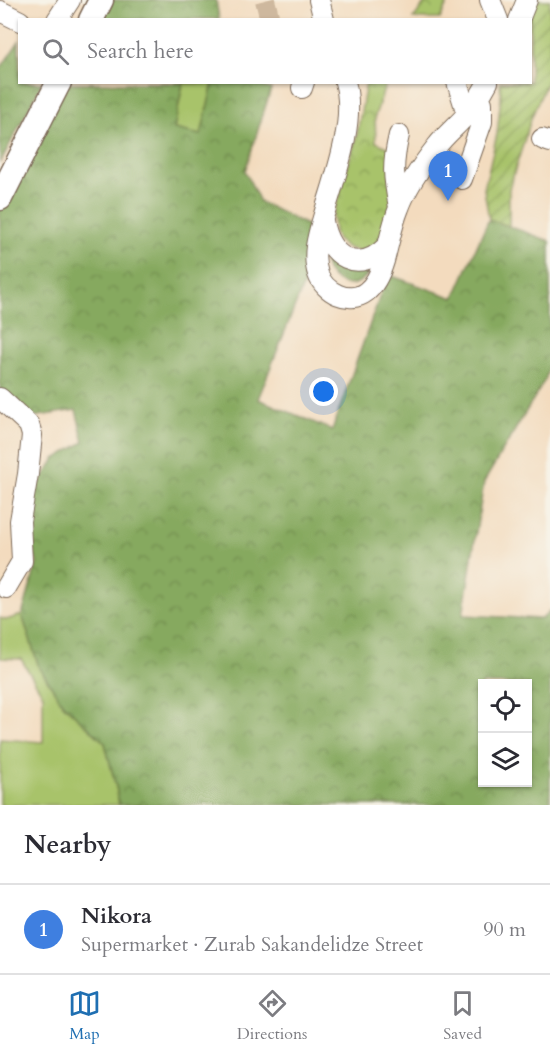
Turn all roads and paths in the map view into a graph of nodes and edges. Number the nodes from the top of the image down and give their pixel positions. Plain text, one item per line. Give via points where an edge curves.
1 (70, 0) edge
2 (490, 0) edge
3 (527, 0) edge
4 (0, 11) edge
5 (58, 18) edge
6 (497, 18) edge
7 (520, 18) edge
8 (18, 20) edge
9 (58, 84) edge
10 (346, 84) edge
11 (460, 84) edge
12 (478, 98) edge
13 (399, 135) dead end
14 (462, 179) dead end
15 (0, 198) edge
16 (399, 207) junction
17 (323, 218) junction
18 (387, 246) junction
19 (0, 398) edge
20 (6, 588) dead end

1 - 5 street
2 - 6 street
3 - 7 street
4 - 8 street
9 - 15 main road
10 - 17 street via 347,124
11 - 12 street
12 - 14 street via 482,103 482,122
12 - 16 street via 415,176
13 - 16 street via 393,169
16 - 18 street
17 - 18 street via 325,232 339,255 360,261 371,259
17 - 18 street via 315,261 322,283 338,294 348,297 366,292 384,263
19 - 20 street via 29,425 32,435 20,521 22,561

